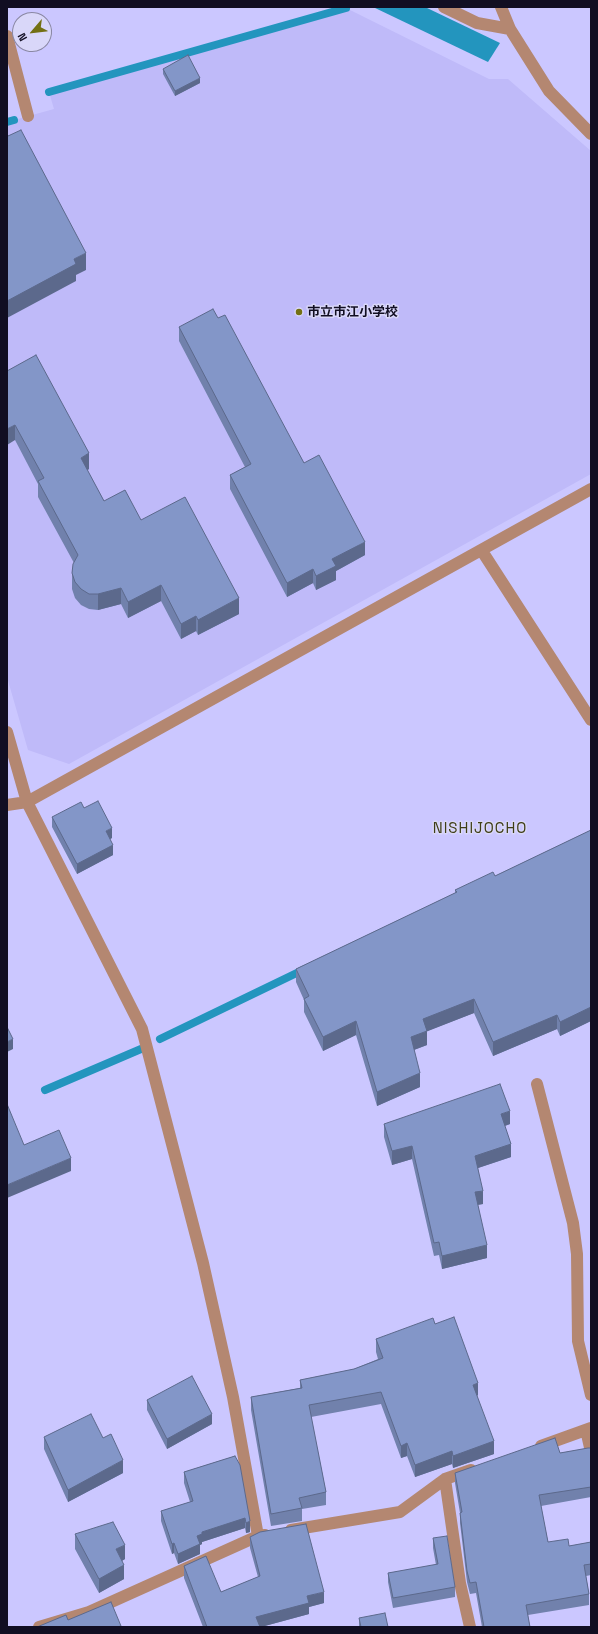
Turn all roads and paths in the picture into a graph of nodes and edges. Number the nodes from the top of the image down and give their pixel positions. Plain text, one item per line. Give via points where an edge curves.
1 (444, 7) edge
2 (501, 7) edge
3 (510, 30) junction
4 (7, 36) edge
5 (28, 116) dead end
6 (591, 134) edge
7 (591, 489) edge
8 (482, 551) junction
9 (591, 720) edge
10 (7, 732) edge
11 (27, 802) junction
12 (7, 805) edge
13 (537, 1084) dead end
14 (591, 1395) edge
15 (588, 1429) edge
16 (526, 1451) edge
17 (591, 1452) edge
18 (482, 1466) edge
19 (445, 1479) junction
20 (258, 1536) junction
21 (39, 1627) edge
22 (470, 1627) edge

1 - 3 street via 477,23
2 - 3 street
3 - 6 street via 549,91
4 - 5 street
7 - 8 street
8 - 9 street
8 - 11 street
10 - 11 street
11 - 12 street
11 - 20 street via 142,1029 204,1270 233,1397
13 - 14 street via 573,1223 577,1254 578,1341
15 - 16 street
15 - 17 street
18 - 19 street
19 - 20 street via 400,1512
19 - 22 street via 460,1583
20 - 21 street via 89,1612

